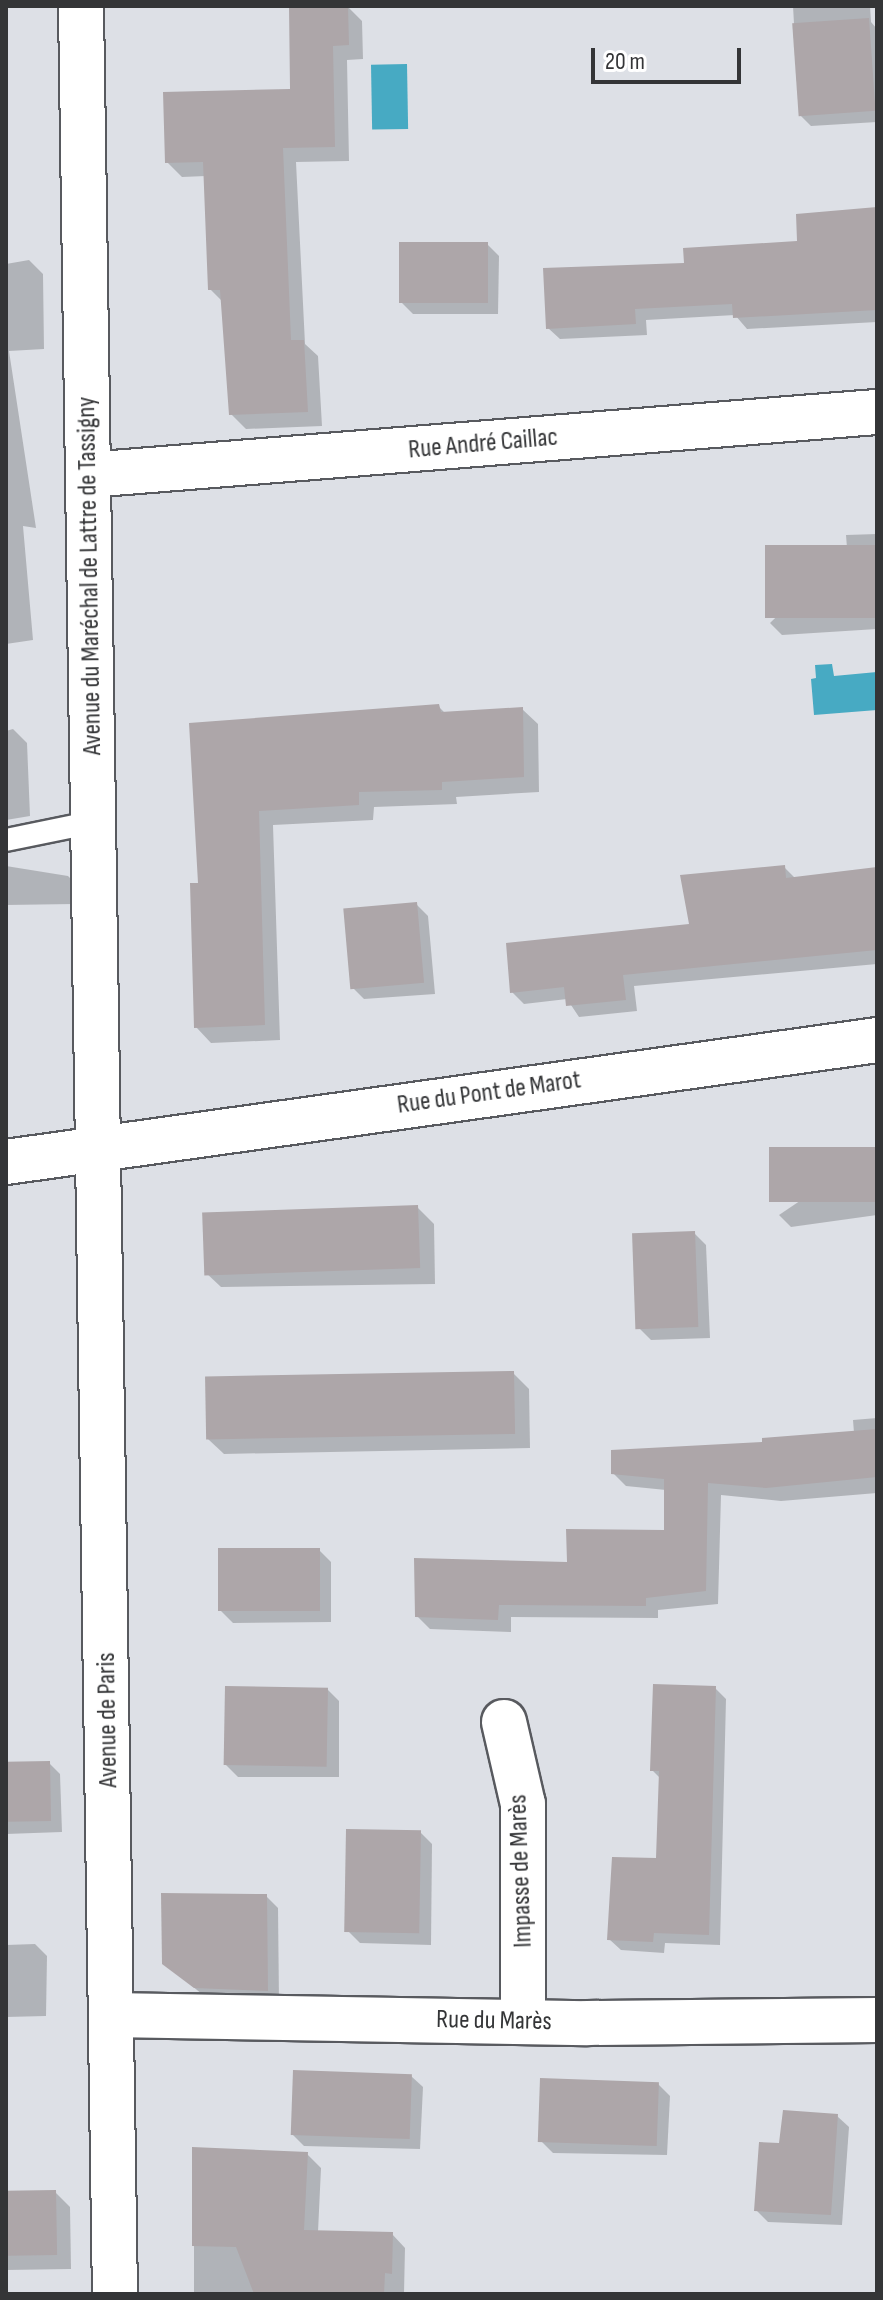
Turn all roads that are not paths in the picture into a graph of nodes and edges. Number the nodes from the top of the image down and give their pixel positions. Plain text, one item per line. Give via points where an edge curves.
1 (81, 6) edge
2 (877, 412) edge
3 (88, 475) junction
4 (94, 822) junction
5 (6, 840) edge
6 (877, 1040) edge
7 (101, 1145) junction
8 (6, 1162) edge
9 (504, 1722) dead end
10 (111, 2015) junction
11 (877, 2020) edge
12 (523, 2022) junction
13 (115, 2294) edge

1 - 3 street, Avenue du Maréchal de Lattre de Tassigny
2 - 3 street, Rue André Caillac
3 - 4 street, Avenue du Maréchal de Lattre de Tassigny
4 - 5 lane
4 - 7 street, Avenue du Maréchal de Lattre de Tassigny
6 - 7 street, Rue du Pont de Marot
7 - 8 street, Rue du Pont de Marot
7 - 10 street, Avenue de Paris
9 - 12 street, Impasse de Marès via 523,1804
10 - 12 street, Rue du Marès
10 - 13 street, Avenue de Paris
11 - 12 street, Rue du Marès

